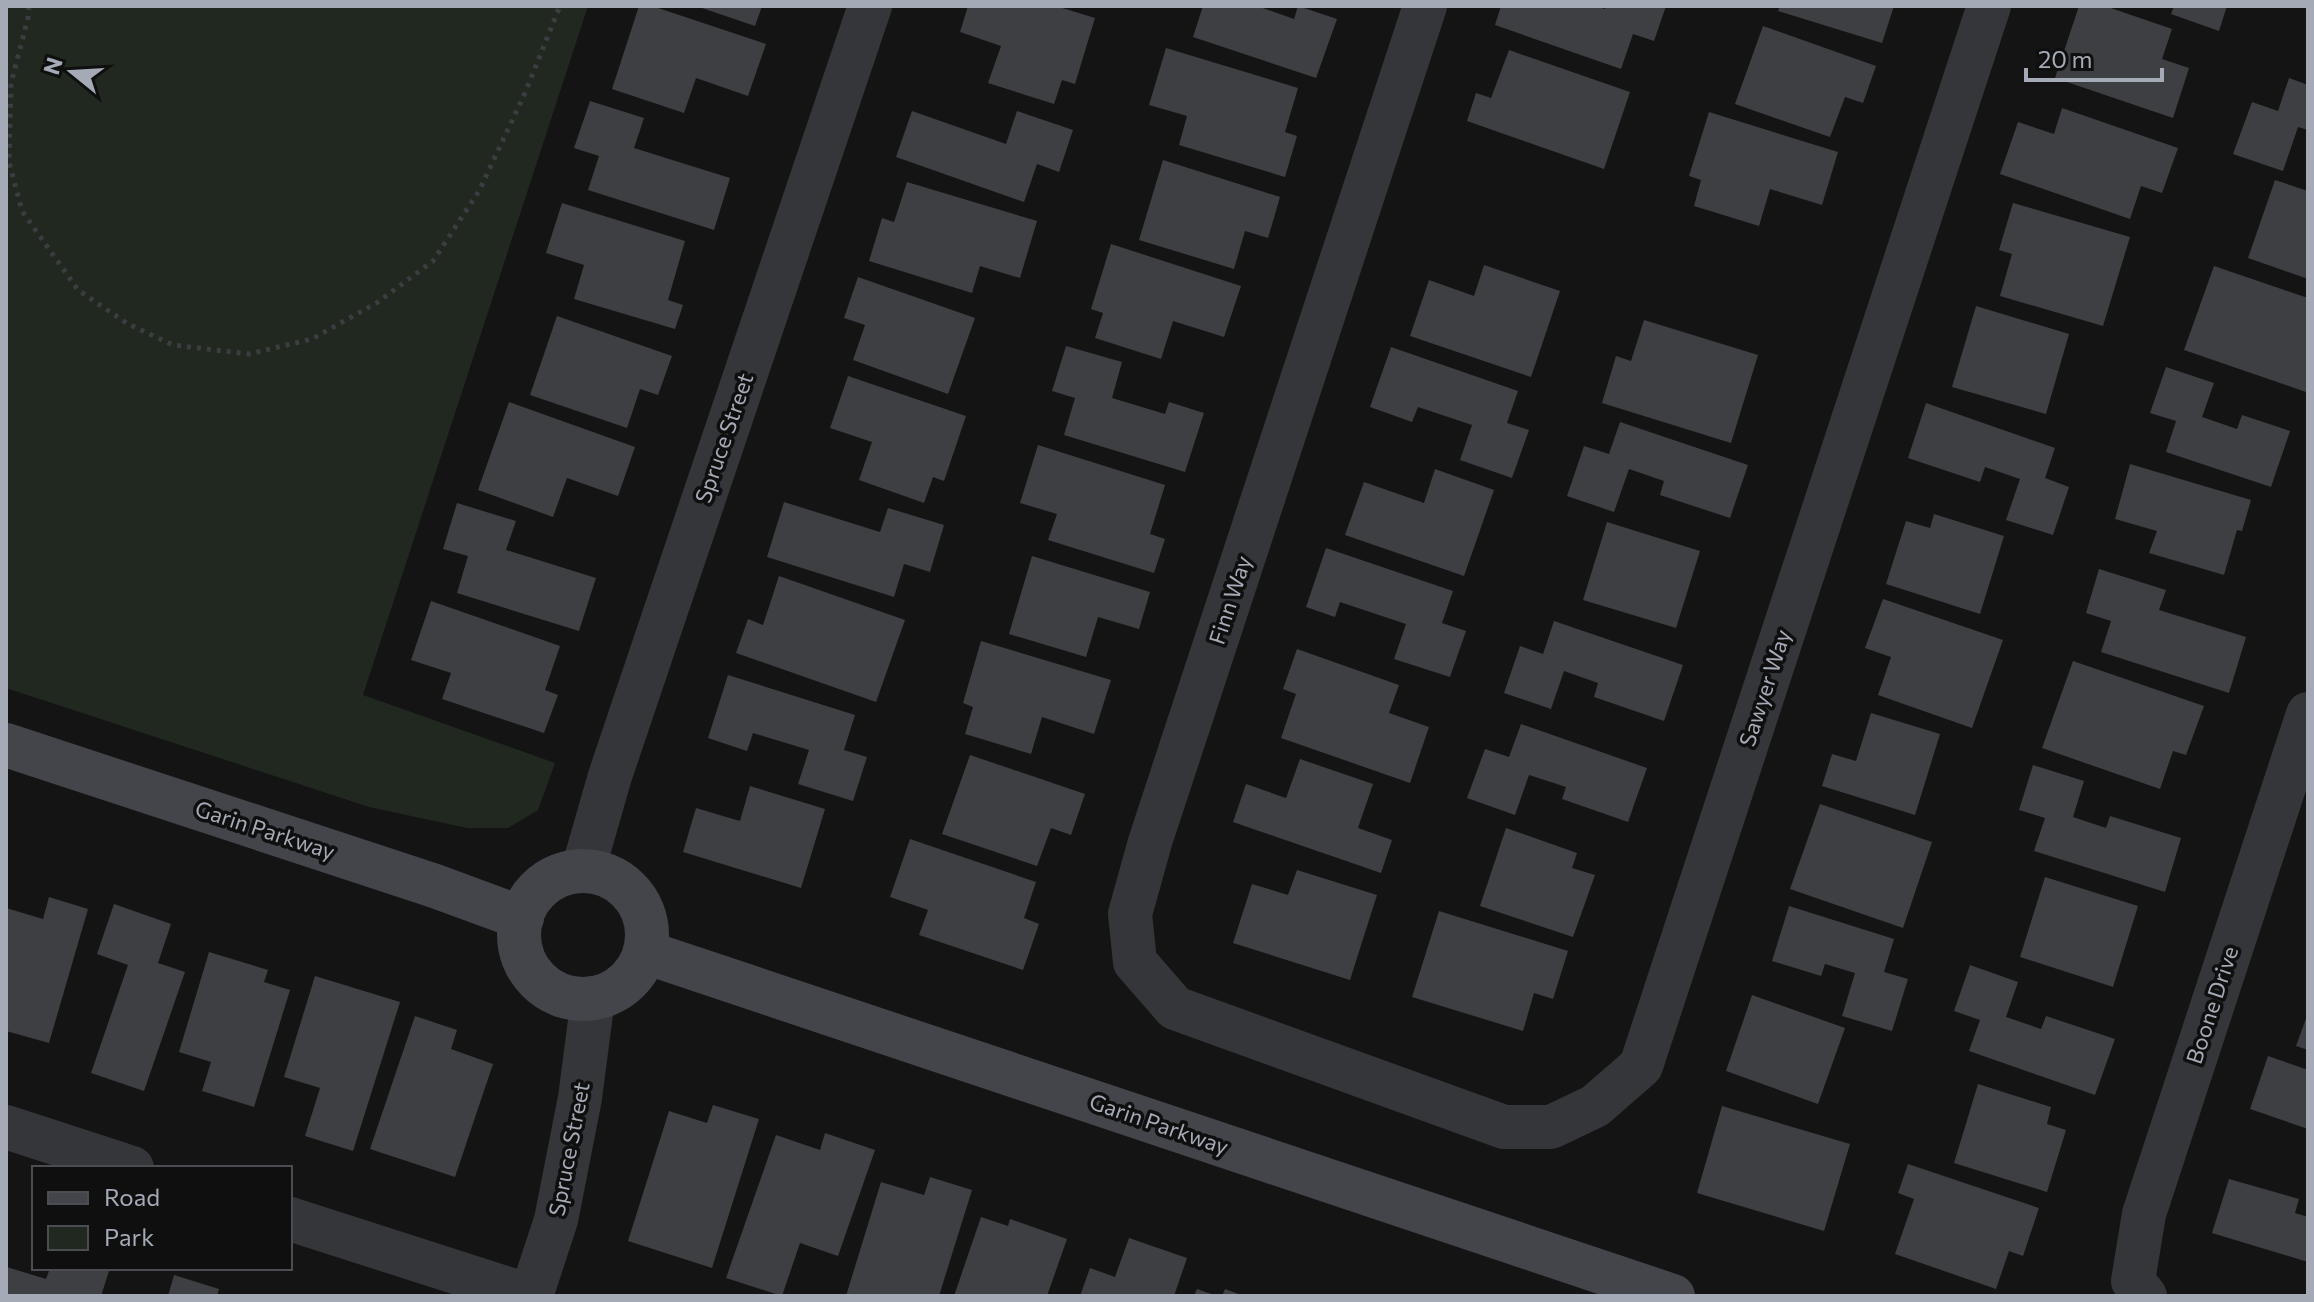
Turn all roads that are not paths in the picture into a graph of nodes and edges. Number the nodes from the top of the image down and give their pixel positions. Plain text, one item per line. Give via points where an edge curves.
1 (870, 6) edge
2 (1425, 6) edge
3 (1989, 6) edge
4 (2308, 714) edge
5 (6, 745) edge
6 (583, 870) junction
7 (522, 918) junction
8 (645, 952) junction
9 (593, 998) junction
10 (1350, 1071) joint
11 (6, 1127) edge
12 (126, 1166) edge
13 (292, 1220) edge
14 (530, 1296) edge
15 (1673, 1296) edge
16 (2145, 1296) edge

1 - 6 street, Spruce Street via 610,776
2 - 10 street, Finn Way via 1130,914 1135,962 1175,1008
3 - 10 street, Sawyer Way via 1641,1066 1595,1106 1551,1127 1504,1127
4 - 16 street, Boone Drive via 2144,1214 2133,1281
5 - 7 street, Garin Parkway
6 - 7 street via 541,886
6 - 8 street via 621,883 635,898 647,929
7 - 9 street via 523,959 543,986 565,997
8 - 9 street via 622,986
8 - 15 street, Garin Parkway
9 - 14 street, Spruce Street via 556,1220
11 - 12 street
13 - 14 street

